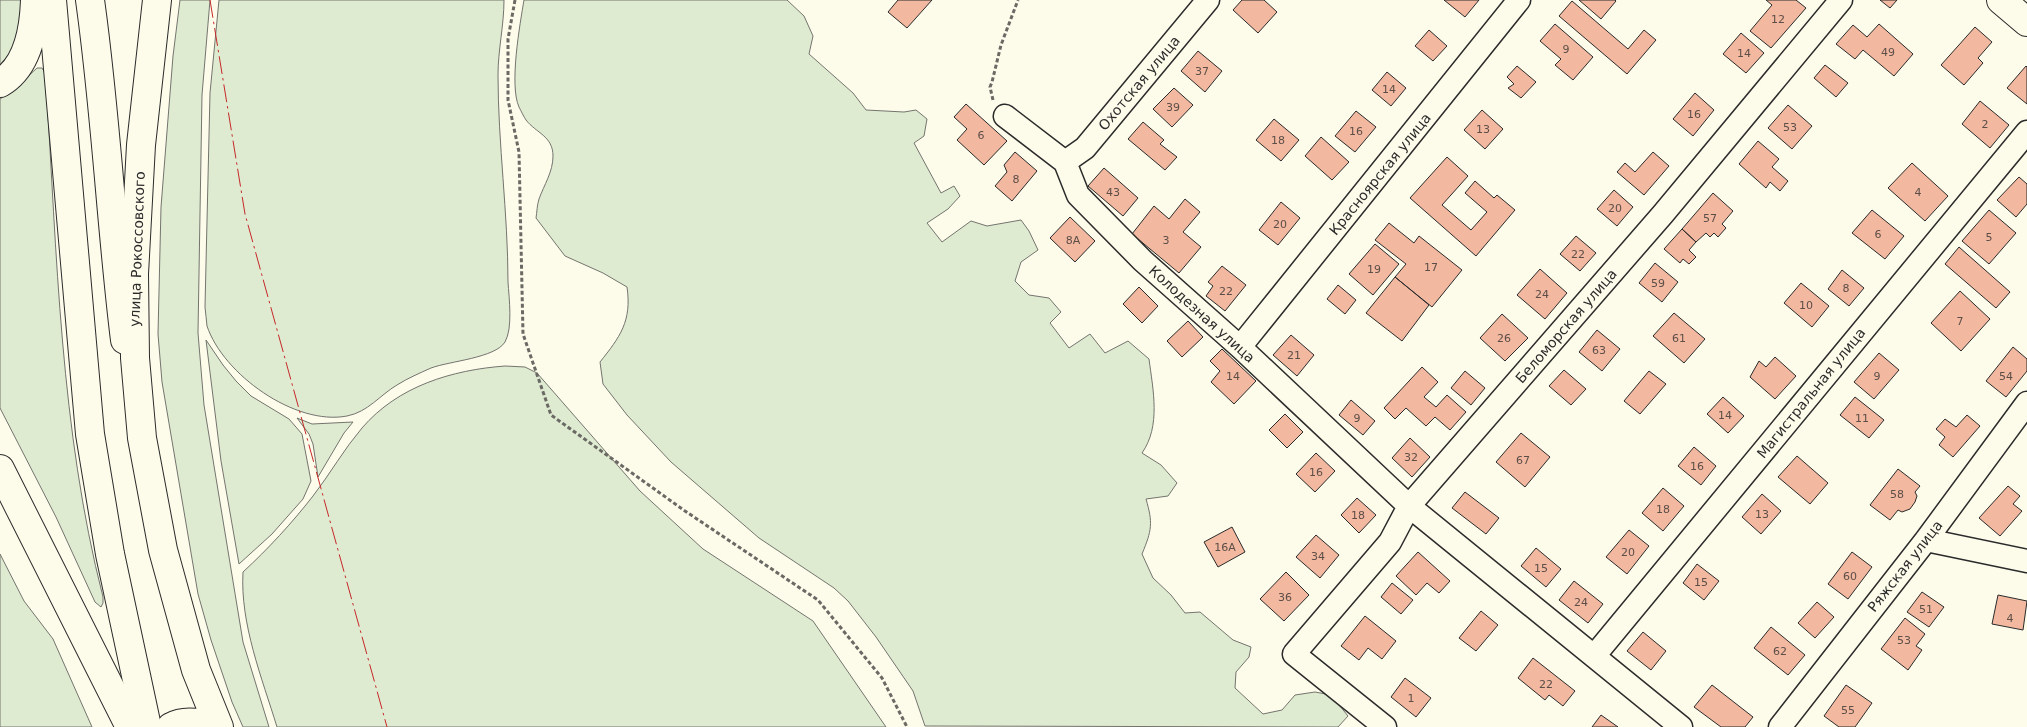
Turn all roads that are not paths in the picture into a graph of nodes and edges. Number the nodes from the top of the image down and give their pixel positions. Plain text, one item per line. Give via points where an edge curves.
1 (35, 0) edge
2 (52, 0) edge
3 (92, 0) edge
4 (157, 0) edge
5 (1208, 0) edge
6 (1519, 0) edge
7 (1841, 0) edge
8 (2001, 0) edge
9 (2027, 22) edge
10 (0, 83) edge
11 (1005, 116) road end
12 (2027, 132) edge
13 (1065, 162) junction
14 (1240, 347) junction
15 (2027, 404) edge
16 (142, 438) junction
17 (0, 469) edge
18 (1409, 506) junction
19 (1926, 540) junction
20 (2027, 561) edge
21 (1595, 655) junction
22 (130, 727) edge
23 (147, 727) edge
24 (171, 727) edge
25 (212, 727) edge
26 (219, 727) edge
27 (1386, 727) edge
28 (1681, 727) edge
29 (1780, 727) edge

1 - 10 main road via 31,35 25,53 17,68
2 - 23 main road via 90,434 110,554
3 - 16 main road via 117,273
4 - 16 main road, улица Рокоссовского via 141,145 134,274 135,358
5 - 13 street, Охотская улица via 1085,148
6 - 14 street, Красноярская улица
7 - 18 street, Беломорская улица via 1663,214
8 - 9 main road
11 - 13 street
12 - 21 street, Магистральная улица
13 - 14 street, Колодезная улица via 1078,195 1143,262
14 - 18 street, Колодезная улица
15 - 19 street, Ряжская улица
16 - 26 main road, улица Рокоссовского via 165,559 196,670
17 - 22 main road
18 - 21 street, Колодезная улица
18 - 27 street, Беломорская улица via 1390,542 1294,654
19 - 20 street
19 - 29 street, Ряжская улица
21 - 28 street, Колодезная улица
24 - 25 main road via 188,722

